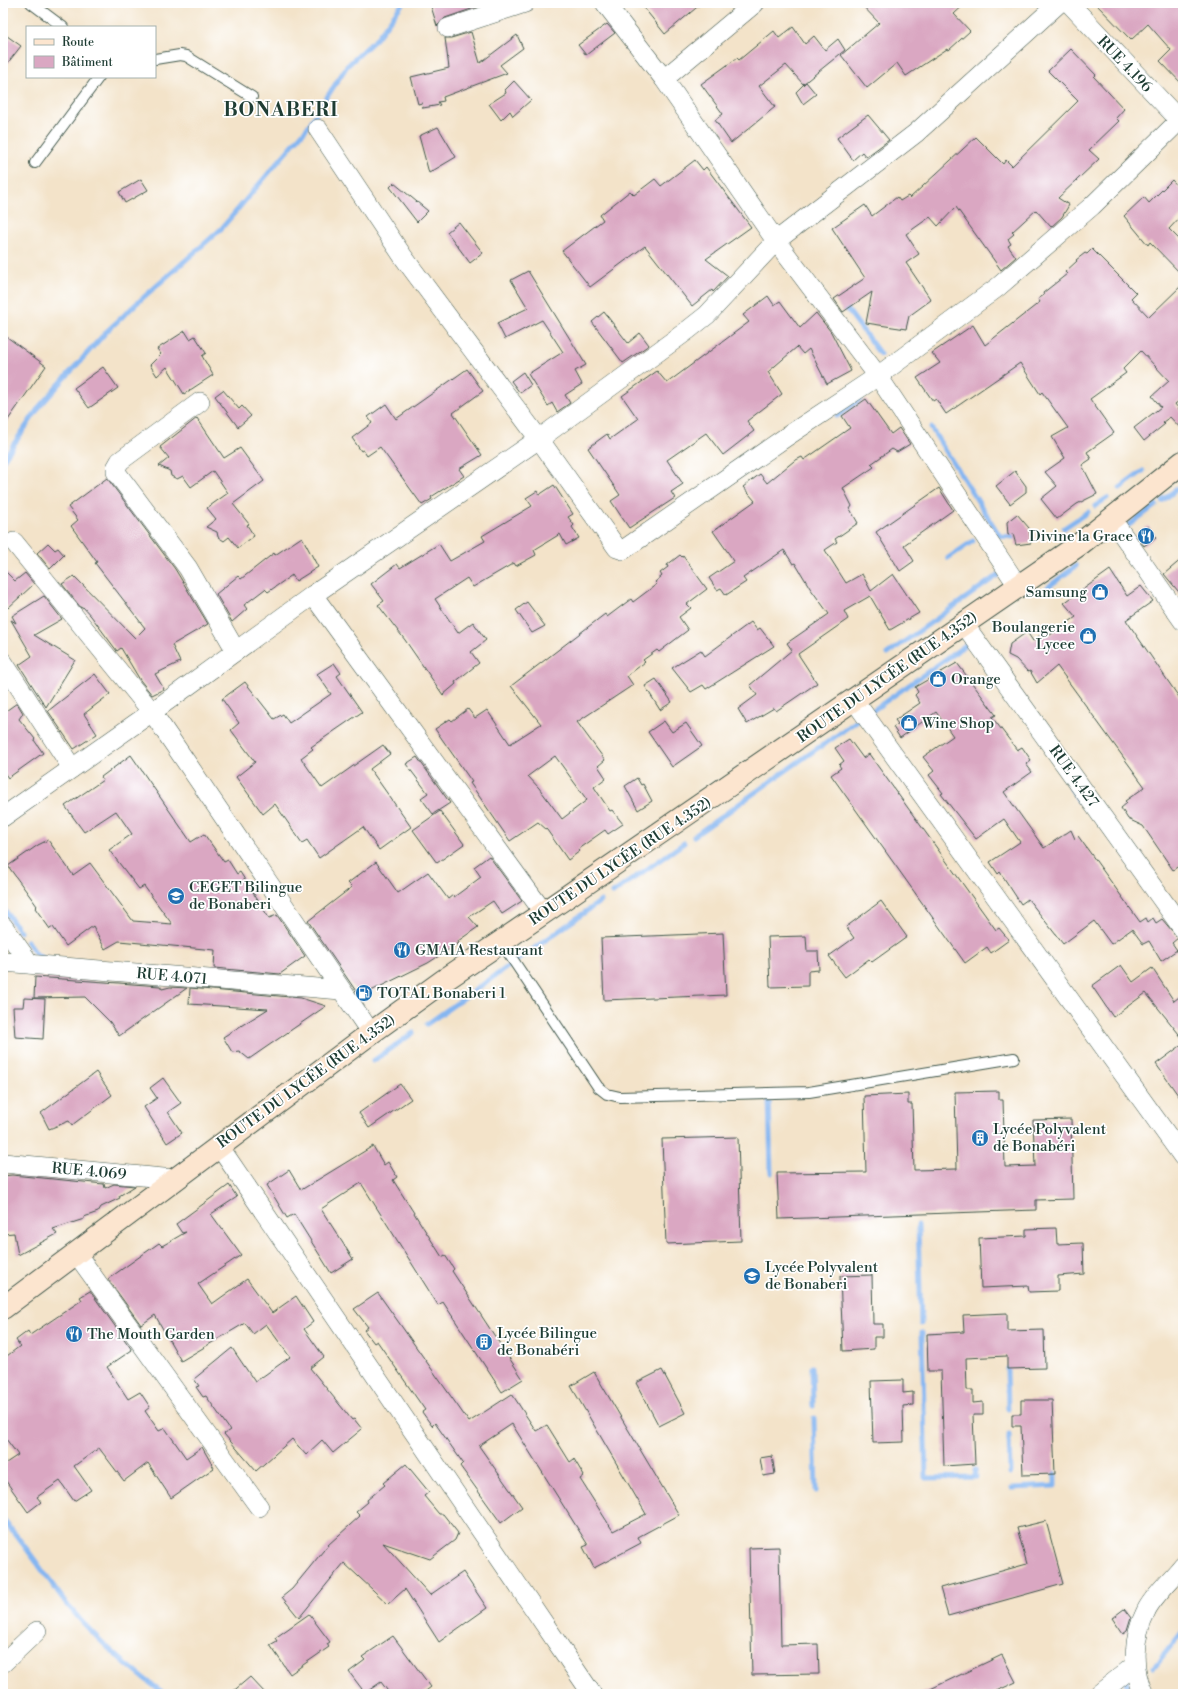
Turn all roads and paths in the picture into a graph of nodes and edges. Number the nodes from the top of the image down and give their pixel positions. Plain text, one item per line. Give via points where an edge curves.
1 (31, 3) edge
2 (525, 3) edge
3 (604, 3) edge
4 (755, 3) edge
5 (1059, 3) edge
6 (1068, 3) edge
7 (62, 26) edge
8 (448, 28) dead end
9 (156, 58) edge
10 (98, 78) edge
11 (664, 79) junction
12 (252, 97) dead end
13 (1182, 120) edge
14 (318, 129) dead end
15 (35, 163) dead end
16 (776, 241) junction
17 (878, 376) junction
18 (200, 402) dead end
19 (539, 439) junction
20 (1183, 462) edge
21 (1111, 518) junction
22 (14, 542) dead end
23 (1018, 586) junction
24 (313, 595) junction
25 (1183, 621) edge
26 (964, 624) junction
27 (236, 651) junction
28 (3, 662) edge
29 (854, 700) junction
30 (152, 712) junction
31 (72, 768) junction
32 (3, 817) edge
33 (544, 913) junction
34 (3, 926) edge
35 (1183, 929) edge
36 (502, 942) junction
37 (3, 962) edge
38 (30, 964) junction
39 (341, 990) junction
40 (371, 1033) junction
41 (1014, 1058) dead end
42 (218, 1146) junction
43 (1183, 1157) edge
44 (3, 1163) edge
45 (174, 1178) junction
46 (76, 1253) junction
47 (3, 1308) edge
48 (259, 1507) dead end
49 (1183, 1565) edge
50 (36, 1631) dead end
51 (3, 1663) edge
52 (1135, 1665) junction
53 (592, 1694) edge
54 (1099, 1694) edge
55 (1144, 1694) edge

1 - 7 lane
2 - 8 street
3 - 11 street
4 - 11 street
5 - 16 street via 916,133
6 - 13 street, RUE 4.196
9 - 12 lane via 186,56
10 - 15 lane
11 - 16 street
13 - 17 street via 1092,206 998,287
14 - 19 street via 404,258
16 - 17 street
16 - 19 street via 707,315
17 - 19 street via 625,550 617,548
17 - 23 street
18 - 27 street via 120,461 116,472 193,575
19 - 24 street
20 - 21 main road, ROUTE DU LYCÉE (RUE 4.352)
21 - 23 main road, ROUTE DU LYCÉE (RUE 4.352) via 1080,544
21 - 25 street
22 - 30 street
23 - 26 main road, ROUTE DU LYCÉE (RUE 4.352)
24 - 27 street
24 - 33 street
26 - 29 main road, ROUTE DU LYCÉE (RUE 4.352)
26 - 35 street, RUE 4.427
27 - 30 street
28 - 31 street
29 - 33 main road, ROUTE DU LYCÉE (RUE 4.352)
29 - 43 street
30 - 31 street
30 - 39 street
31 - 32 street
33 - 36 main road, ROUTE DU LYCÉE (RUE 4.352)
34 - 38 street
36 - 40 main road, ROUTE DU LYCÉE (RUE 4.352) via 443,980
36 - 41 lane via 598,1086 608,1094 620,1097 809,1092
37 - 38 street, RUE 4.071
38 - 39 street, RUE 4.071
39 - 40 street
40 - 42 main road, ROUTE DU LYCÉE (RUE 4.352)
42 - 45 main road, ROUTE DU LYCÉE (RUE 4.352)
42 - 53 street
44 - 45 street, RUE 4.069
45 - 46 main road, ROUTE DU LYCÉE (RUE 4.352)
46 - 47 main road, ROUTE DU LYCÉE (RUE 4.352)
46 - 48 street
49 - 52 street via 1146,1610 1136,1637
50 - 51 street
52 - 54 street
52 - 55 street

